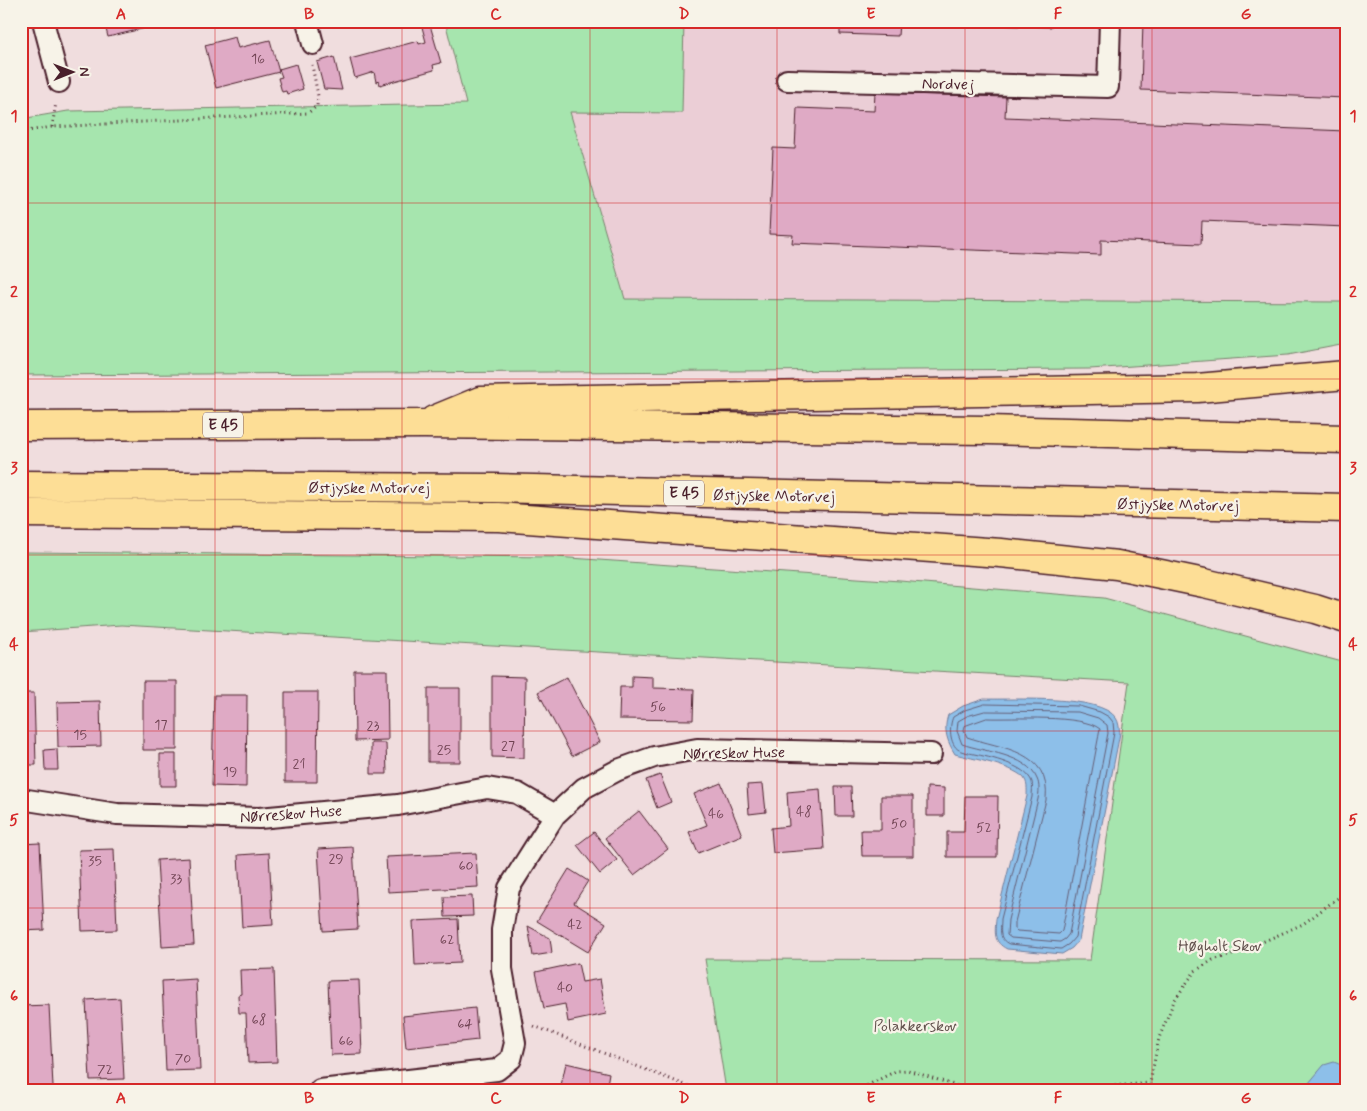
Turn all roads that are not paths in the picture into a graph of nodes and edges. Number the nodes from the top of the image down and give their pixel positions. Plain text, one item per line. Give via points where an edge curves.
1 (43, 21) edge
2 (307, 21) edge
3 (1110, 21) edge
4 (313, 44) road end
5 (787, 80) dead end
6 (59, 82) dead end
7 (1346, 375) edge
8 (424, 424) junction
9 (21, 426) edge
10 (1346, 439) edge
11 (21, 485) edge
12 (1346, 508) edge
13 (21, 512) edge
14 (1346, 619) edge
15 (931, 754) dead end
16 (21, 799) edge
17 (555, 815) junction
18 (320, 1090) edge

1 - 6 street
2 - 4 street
3 - 5 street, Nordvej via 1108,87
7 - 8 highway via 1197,388 480,401
8 - 9 highway, E 45
8 - 10 highway, E 45 via 989,430
11 - 12 highway, Østjyske Motorvej / E 45 via 504,488
13 - 14 highway via 499,517 1001,553 1118,565 1315,609
15 - 17 street, Nørreskov Huse via 697,749 654,757 618,770 584,788
16 - 17 street, Nørreskov Huse via 117,814 259,818 398,805 487,788 516,793
17 - 18 street, Nørreskov Huse via 509,888 502,930 502,969 515,1043 511,1059 497,1070

